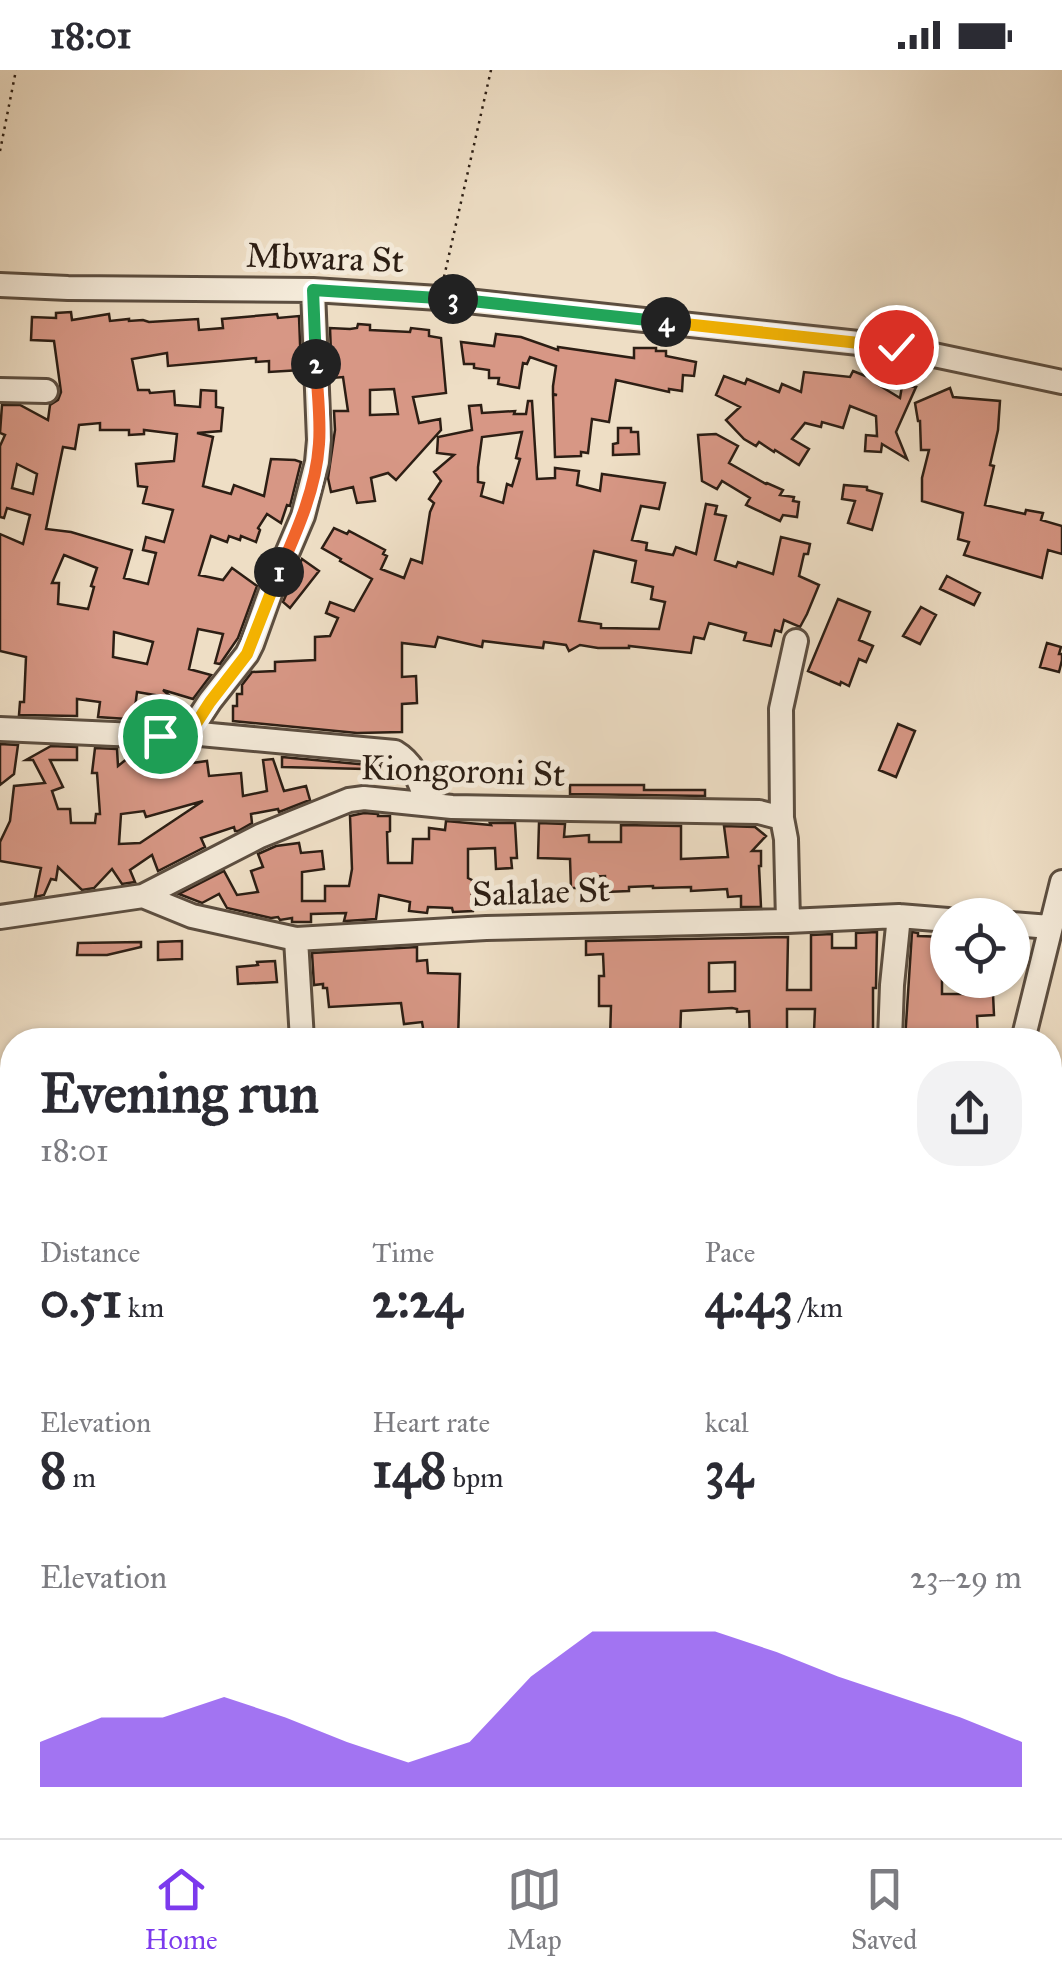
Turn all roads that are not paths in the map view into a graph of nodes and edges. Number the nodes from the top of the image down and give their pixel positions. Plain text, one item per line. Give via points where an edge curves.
1 (0, 285) edge
2 (313, 290) junction
3 (1062, 382) edge
4 (0, 390) edge
5 (46, 390) dead end
6 (796, 642) dead end
7 (0, 729) edge
8 (190, 733) junction
9 (428, 804) junction
10 (782, 818) junction
11 (1062, 882) edge
12 (144, 896) junction
13 (900, 916) junction
14 (0, 917) edge
15 (930, 918) edge
16 (788, 922) junction
17 (1030, 925) edge
18 (1050, 927) junction
19 (296, 939) junction
20 (301, 1028) edge
21 (890, 1028) edge
22 (1027, 1028) edge

1 - 2 street, Mbwara St
2 - 3 street, Mbwara St via 896,347
2 - 8 street via 320,440 304,516 247,654
4 - 5 street
6 - 10 street via 781,709
7 - 8 street
8 - 9 street via 395,752 412,766
9 - 10 street, Kiongoroni St via 759,812
9 - 12 street, Kiongoroni St via 349,800 260,836
10 - 16 street
11 - 18 street
12 - 14 street, Kiongoroni St
12 - 19 street, Salalae St via 192,916
13 - 15 street, Salalae St
13 - 16 street, Salalae St
13 - 21 street
16 - 19 street, Salalae St
17 - 18 street
18 - 22 street
19 - 20 street

